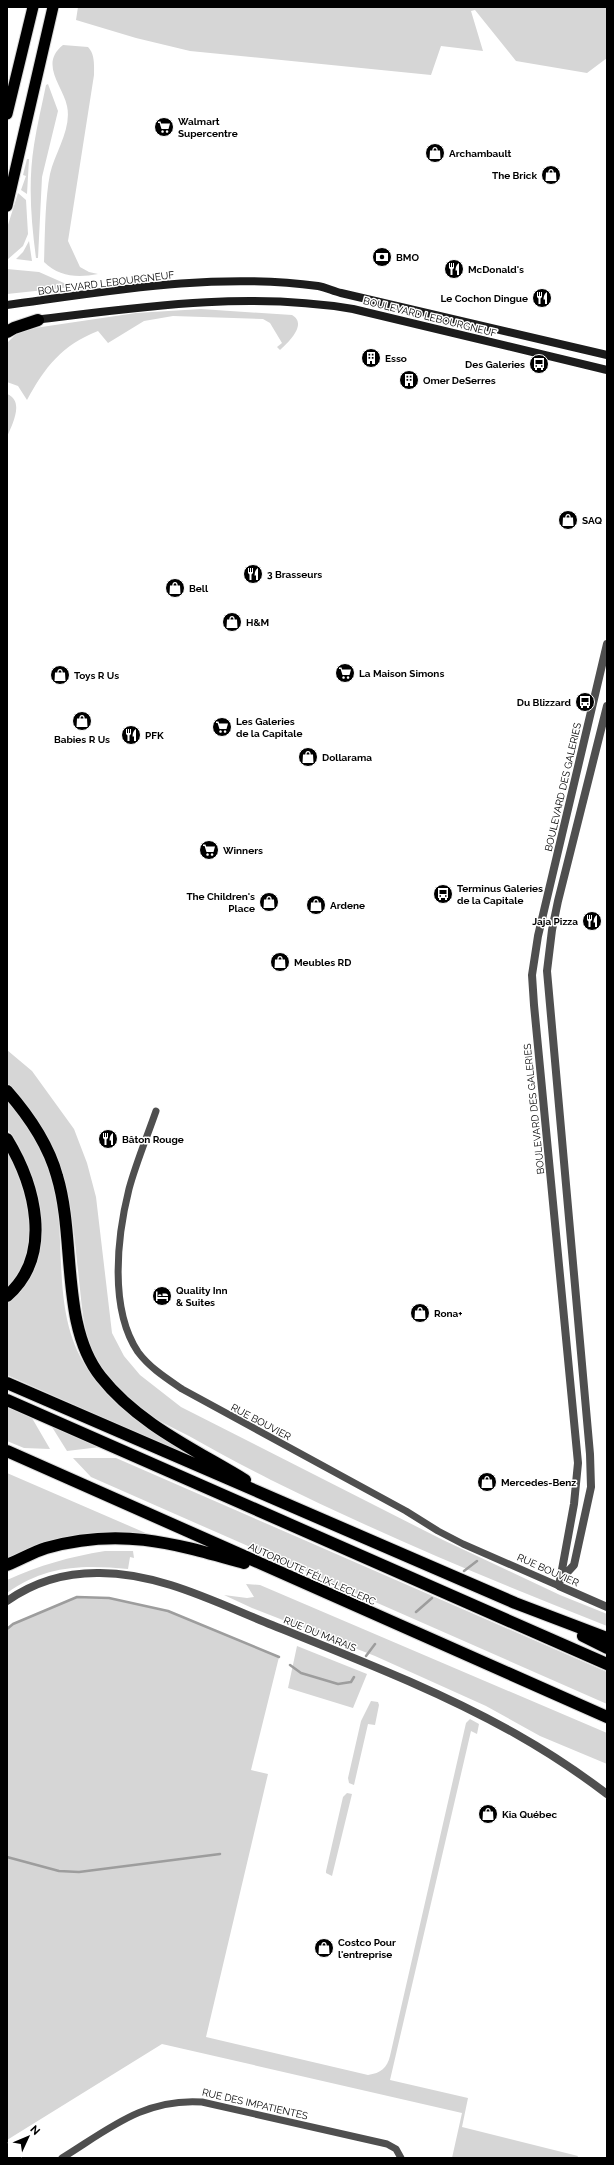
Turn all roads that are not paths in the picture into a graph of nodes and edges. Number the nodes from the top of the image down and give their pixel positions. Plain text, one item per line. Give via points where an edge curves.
1 (32, 7) edge
2 (53, 7) edge
3 (7, 114) edge
4 (7, 206) edge
5 (7, 305) edge
6 (38, 320) junction
7 (7, 324) edge
8 (7, 332) edge
9 (607, 355) edge
10 (607, 370) edge
11 (607, 644) edge
12 (606, 656) edge
13 (607, 706) edge
14 (7, 1091) edge
15 (156, 1111) dead end
16 (7, 1139) edge
17 (7, 1296) edge
18 (7, 1383) edge
19 (7, 1400) edge
20 (7, 1450) edge
21 (7, 1456) edge
22 (115, 1497) junction
23 (288, 1505) junction
24 (7, 1565) edge
25 (282, 1574) junction
26 (561, 1582) junction
27 (7, 1601) edge
28 (515, 1603) junction
29 (607, 1606) edge
30 (607, 1638) edge
31 (607, 1648) edge
32 (607, 1664) edge
33 (607, 1717) edge
34 (607, 1794) edge
35 (62, 2158) edge
36 (401, 2158) edge

1 - 3 highway
2 - 4 highway
5 - 9 main road, BOULEVARD LEBOURGNEUF via 126,288 214,281 319,286 477,326
6 - 7 main road, BOULEVARD LEBOURGNEUF
6 - 8 highway
6 - 10 main road, BOULEVARD LEBOURGNEUF via 212,300 315,302 361,310
11 - 12 street, BOULEVARD DES GALERIES
12 - 26 street, BOULEVARD DES GALERIES via 538,936 532,975 578,1463
13 - 26 street via 558,901 547,971 591,1486 574,1566
14 - 23 highway via 42,1139 58,1177 79,1332 90,1360 100,1376 129,1408
15 - 26 street, RUE BOUVIER via 129,1188 121,1226 120,1247 120,1302 124,1322 130,1338 148,1364 182,1389 438,1531
16 - 17 highway via 18,1158 31,1193 36,1232 28,1269
18 - 23 highway
19 - 32 highway
20 - 22 highway, AUTOROUTE FÉLIX-LECLERC
21 - 22 highway
22 - 25 highway, AUTOROUTE FÉLIX-LECLERC
23 - 28 highway
24 - 25 highway via 46,1548 95,1538 126,1537 148,1538
25 - 33 highway, AUTOROUTE FÉLIX-LECLERC
26 - 29 street, RUE BOUVIER
27 - 34 street, RUE DU MARAIS via 35,1584 62,1576 97,1573 129,1576 167,1584 377,1668 466,1709 531,1743
28 - 30 highway
28 - 31 highway
35 - 36 street, RUE DES IMPATIENTES via 136,2112 163,2103 183,2100 202,2102 387,2144 396,2149

